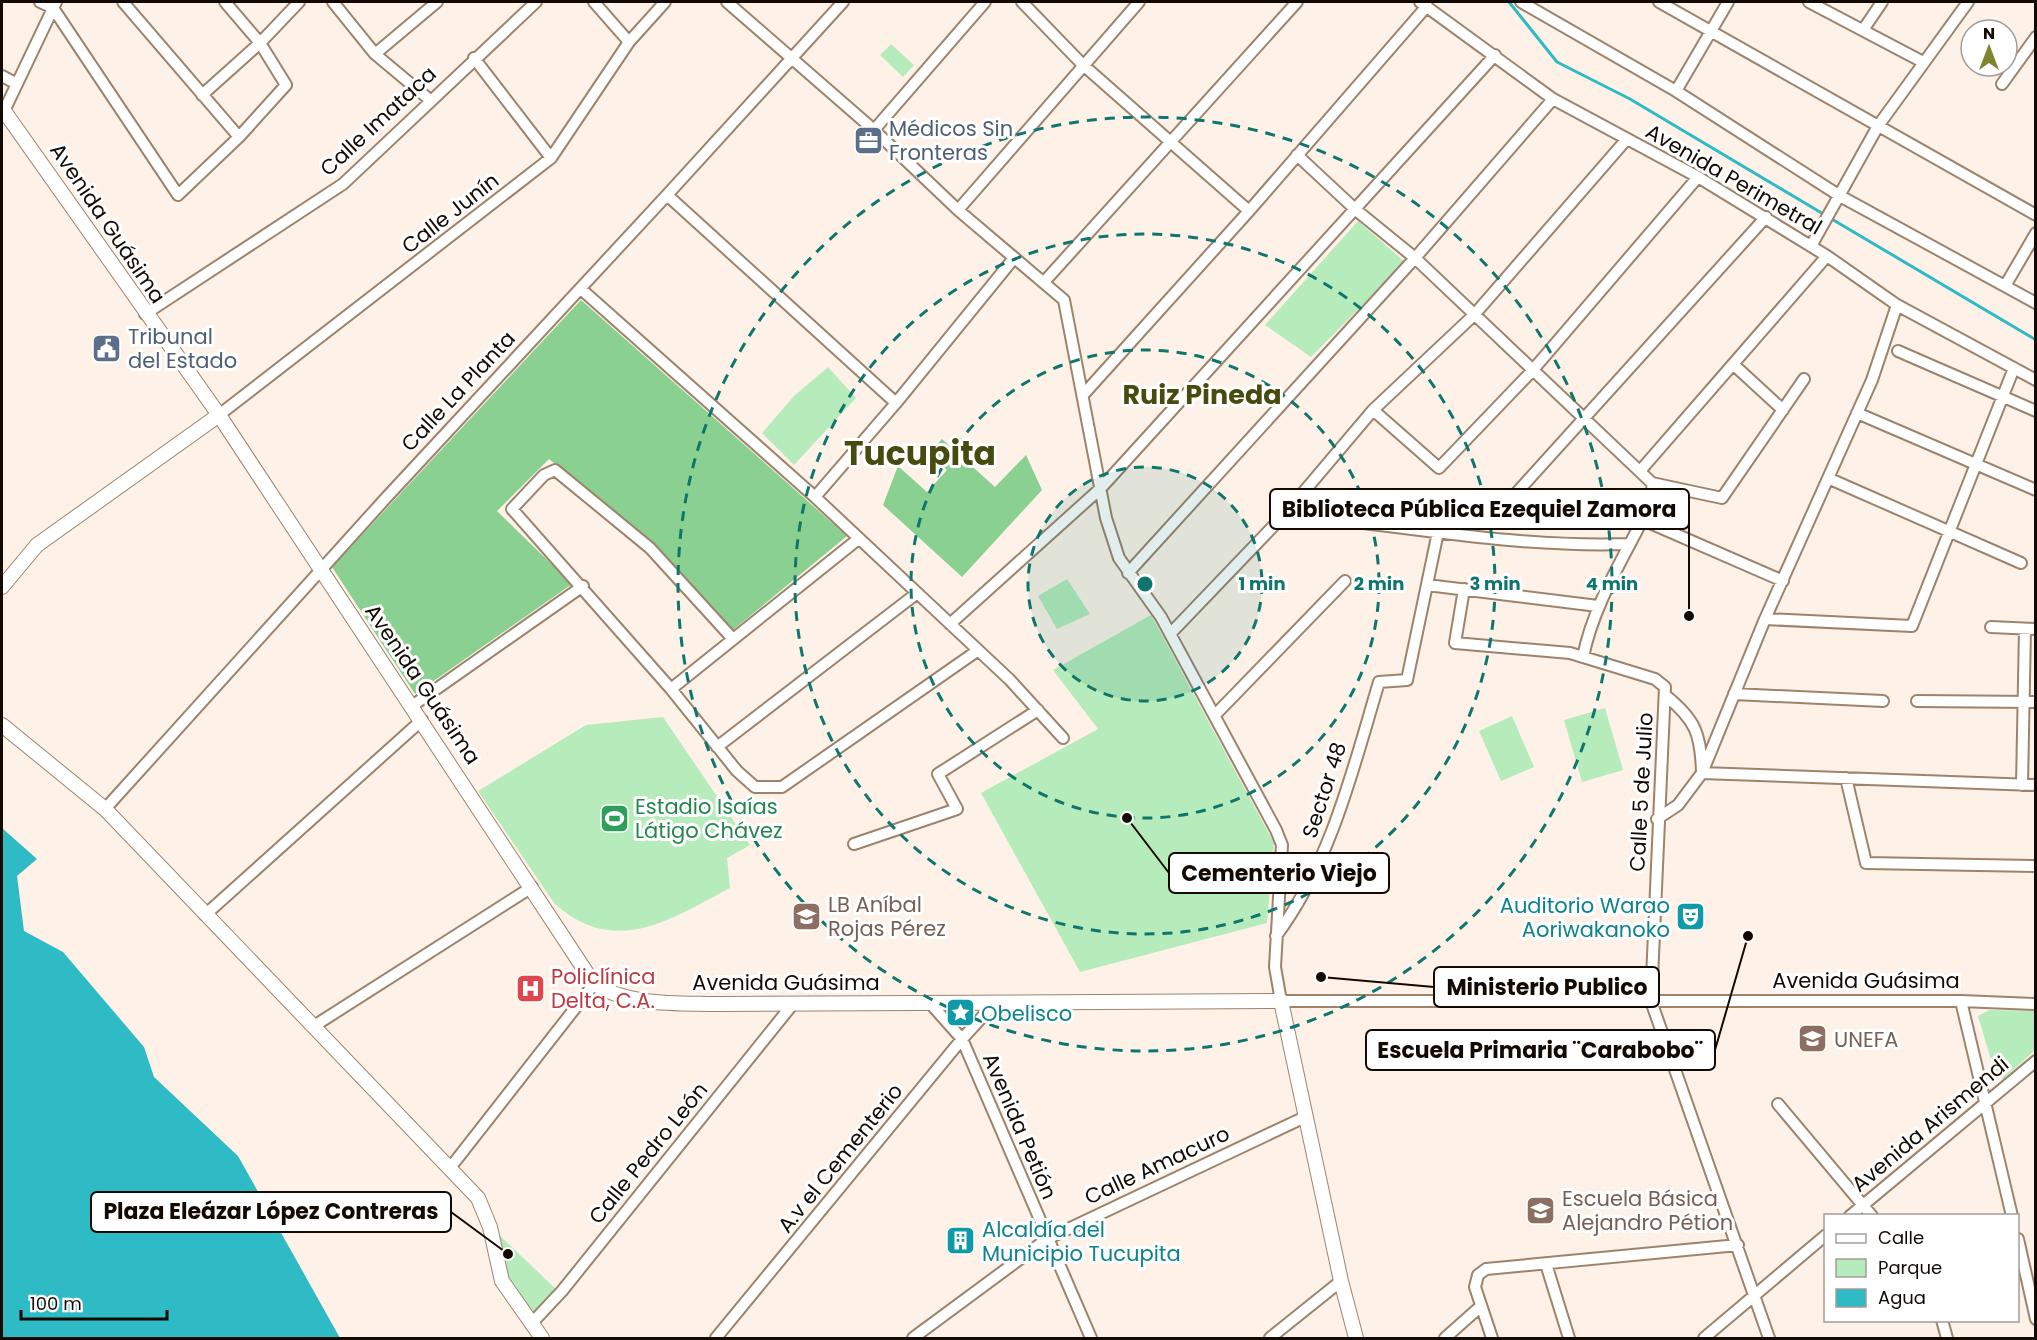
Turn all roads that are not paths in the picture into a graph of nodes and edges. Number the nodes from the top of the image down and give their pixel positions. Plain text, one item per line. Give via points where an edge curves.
1 (40, 2) edge
2 (123, 2) edge
3 (225, 2) edge
4 (299, 2) edge
5 (333, 2) edge
6 (437, 2) edge
7 (536, 2) edge
8 (594, 2) edge
9 (665, 2) edge
10 (727, 2) edge
11 (843, 2) edge
12 (985, 2) edge
13 (1022, 2) edge
14 (1139, 2) edge
15 (1297, 2) edge
16 (1521, 2) edge
17 (1659, 2) edge
18 (1728, 2) edge
19 (1809, 2) edge
20 (1882, 2) edge
21 (1968, 2) edge
22 (1423, 4) edge
23 (54, 5) edge
24 (1863, 30) junction
25 (1711, 32) junction
26 (2036, 37) edge
27 (629, 42) junction
28 (261, 43) junction
29 (375, 54) junction
30 (1495, 55) junction
31 (474, 58) junction
32 (792, 59) junction
33 (1923, 62) junction
34 (1082, 64) junction
35 (2, 76) edge
36 (17, 84) junction
37 (2002, 84) dead end
38 (1676, 91) junction
39 (202, 95) junction
40 (1553, 99) junction
41 (430, 100) junction
42 (3, 108) edge
43 (1878, 126) junction
44 (874, 130) junction
45 (238, 137) junction
46 (1626, 140) junction
47 (1172, 142) junction
48 (1297, 155) junction
49 (551, 158) junction
50 (1698, 177) junction
51 (667, 195) junction
52 (1837, 201) junction
53 (958, 210) junction
54 (1356, 210) junction
55 (1249, 211) junction
56 (2036, 215) edge
57 (1766, 218) junction
58 (2036, 232) edge
59 (1811, 246) junction
60 (1827, 256) junction
61 (1014, 258) junction
62 (1415, 258) junction
63 (1044, 282) junction
64 (2005, 286) junction
65 (581, 288) junction
66 (2036, 303) edge
67 (1897, 305) junction
68 (145, 314) junction
69 (1474, 315) junction
70 (1898, 351) dead end
71 (1734, 365) junction
72 (2013, 368) junction
73 (1532, 370) junction
74 (1804, 379) dead end
75 (2036, 380) edge
76 (1083, 394) junction
77 (2003, 397) junction
78 (896, 403) junction
79 (1373, 410) junction
80 (1783, 410) junction
81 (2036, 411) edge
82 (1857, 413) junction
83 (219, 415) junction
84 (1584, 418) junction
85 (1977, 465) junction
86 (1640, 471) junction
87 (1830, 479) junction
88 (1652, 483) junction
89 (1101, 488) junction
90 (2036, 490) edge
91 (815, 497) junction
92 (1511, 499) dead end
93 (1285, 514) junction
94 (1643, 519) junction
95 (1438, 532) junction
96 (1950, 532) junction
97 (857, 540) junction
98 (1628, 544) junction
99 (2021, 563) dead end
100 (322, 569) junction
101 (1128, 573) junction
102 (1783, 580) junction
103 (1345, 581) dead end
104 (1426, 585) junction
105 (583, 586) junction
106 (2, 587) edge
107 (1464, 589) junction
108 (916, 594) junction
109 (1598, 606) junction
110 (1765, 619) junction
111 (950, 624) junction
112 (1991, 627) dead end
113 (2030, 629) edge
114 (1170, 634) junction
115 (733, 639) junction
116 (977, 651) junction
117 (1583, 657) junction
118 (671, 689) junction
119 (1734, 694) junction
120 (1666, 696) junction
121 (1883, 701) dead end
122 (1917, 701) dead end
123 (2030, 702) edge
124 (412, 706) junction
125 (1038, 710) junction
126 (1215, 715) junction
127 (422, 720) junction
128 (2, 725) edge
129 (1064, 738) dead end
130 (717, 747) junction
131 (1702, 773) junction
132 (1846, 778) junction
133 (2022, 784) junction
134 (2036, 785) edge
135 (105, 809) junction
136 (1657, 819) junction
137 (854, 844) dead end
138 (2036, 866) edge
139 (532, 887) junction
140 (205, 915) junction
141 (1276, 936) junction
142 (594, 984) junction
143 (1281, 1000) junction
144 (1651, 1001) junction
145 (1960, 1001) junction
146 (995, 1002) junction
147 (930, 1003) junction
148 (2036, 1004) edge
149 (792, 1005) junction
150 (314, 1026) junction
151 (962, 1039) junction
152 (2036, 1061) edge
153 (1778, 1104) dead end
154 (1987, 1104) junction
155 (1305, 1117) junction
156 (450, 1168) junction
157 (1863, 1205) junction
158 (1851, 1214) edge
159 (1871, 1214) edge
160 (2012, 1214) edge
161 (1824, 1237) edge
162 (1047, 1239) junction
163 (2019, 1243) edge
164 (1738, 1245) junction
165 (1546, 1264) junction
166 (1341, 1281) junction
167 (1755, 1293) junction
168 (1481, 1306) junction
169 (2036, 1319) edge
170 (1943, 1322) edge
171 (531, 1324) junction
172 (542, 1338) edge
173 (716, 1338) edge
174 (913, 1338) edge
175 (1091, 1338) edge
176 (1270, 1338) edge
177 (1356, 1338) edge
178 (1445, 1338) edge
179 (1492, 1338) edge
180 (1569, 1338) edge
181 (1704, 1338) edge
182 (1769, 1338) edge
183 (1947, 1338) edge

1 - 23 street
2 - 39 street
3 - 28 street
4 - 28 street
5 - 29 street
6 - 29 street
7 - 31 street, Calle Imataca
8 - 27 street
9 - 27 street, Calle Junín
10 - 32 street
11 - 32 street, Calle La Planta
12 - 44 street
13 - 34 street
14 - 34 street
15 - 47 street
16 - 38 street
17 - 25 street
18 - 25 street
19 - 24 street
20 - 24 street
21 - 33 street
22 - 30 street, Avenida Perimetral
22 - 48 street
23 - 36 street
23 - 45 street via 178,195
24 - 33 street
25 - 38 street
25 - 43 street
26 - 37 street
27 - 49 street, Calle Junín
28 - 39 street
28 - 45 street via 286,85
29 - 41 street
30 - 40 street, Avenida Perimetral
30 - 54 street
31 - 41 street, Calle Imataca
31 - 49 street
32 - 44 street
32 - 51 street, Calle La Planta
33 - 43 street
34 - 47 street
34 - 53 street
35 - 36 street
36 - 42 street
38 - 52 street
39 - 45 street
40 - 46 street, Avenida Perimetral
40 - 62 street
41 - 68 street, Calle Imataca via 343,184
42 - 68 main road, Avenida Guásima
43 - 52 street
43 - 56 street
44 - 53 street
46 - 50 street, Avenida Perimetral
46 - 69 street
47 - 55 street
47 - 63 street
48 - 54 street
48 - 55 street
49 - 83 street, Calle Junín
50 - 57 street, Avenida Perimetral
50 - 73 street
51 - 65 street, Calle La Planta
51 - 78 street
52 - 59 street
52 - 64 street
53 - 61 street
54 - 62 street
54 - 89 street
55 - 76 street
57 - 59 street, Avenida Perimetral
57 - 84 street
58 - 64 street
59 - 60 street, Avenida Perimetral
60 - 67 street, Avenida Perimetral
60 - 71 street
61 - 63 street
61 - 78 street
62 - 69 street
62 - 101 street
63 - 76 street via 1064,300
64 - 66 street
65 - 91 street
65 - 100 street, Calle La Planta
67 - 72 street, Avenida Perimetral
67 - 82 street
68 - 83 main road, Avenida Guásima
69 - 73 street
69 - 79 street
70 - 77 street
71 - 80 street
71 - 86 street
72 - 75 street, Avenida Perimetral
72 - 77 street
73 - 79 street via 1439,468
73 - 84 street
74 - 80 street
76 - 89 street
77 - 81 street
77 - 85 street
78 - 91 street
79 - 93 street
80 - 88 street via 1722,498
82 - 85 street
82 - 87 street
83 - 100 main road, Avenida Guásima
83 - 106 main road via 37,544
84 - 86 street
84 - 92 street
85 - 90 street
85 - 96 street
86 - 88 street
87 - 96 street
87 - 102 street
88 - 94 street via 1653,498
89 - 101 street via 1112,540
89 - 111 street
91 - 97 street
93 - 95 street
93 - 114 street
94 - 98 street
94 - 102 street
95 - 98 street via 1505,541
95 - 104 street
96 - 99 street
96 - 110 street via 1912,626
97 - 108 street
97 - 115 street
98 - 109 street
100 - 124 main road, Avenida Guásima
100 - 135 street, Calle La Planta
101 - 114 street
102 - 110 street
103 - 126 street
104 - 107 street
104 - 141 street, Sector 48 via 1407,680 1379,682 1318,868
105 - 115 street via 512,509 555,470 650,548
105 - 118 street
105 - 124 street
107 - 109 street
107 - 117 street via 1455,643
108 - 111 street
108 - 130 street
109 - 117 street
110 - 119 street
111 - 116 street
112 - 113 street
113 - 123 street
114 - 126 street
115 - 118 street
116 - 125 street
116 - 130 street via 782,787 755,787
117 - 120 street via 1655,679 1665,687
118 - 130 street
119 - 121 street
119 - 131 street
120 - 131 street via 1684,710 1697,728
120 - 136 street, Calle 5 de Julio
122 - 123 street
123 - 133 street
124 - 127 main road, Avenida Guásima
125 - 129 street
125 - 137 street via 938,774 957,809
126 - 141 street via 1282,845
127 - 139 main road, Avenida Guásima
127 - 140 street
128 - 135 main road
131 - 132 street
131 - 136 street via 1678,805
132 - 133 street
132 - 138 street via 1866,863
133 - 134 street
135 - 140 main road
136 - 144 street, Calle 5 de Julio
139 - 142 main road, Avenida Guásima
139 - 150 street
140 - 150 main road
141 - 143 street via 1275,967
142 - 149 main road, Avenida Guásima via 620,996 650,1002
142 - 156 street
143 - 144 street, Avenida Guásima
143 - 146 main road, Avenida Guásima
143 - 155 main road
144 - 145 street, Avenida Guásima
144 - 164 street, Calle 5 de Julio
145 - 148 street, Avenida Guásima
145 - 154 street
146 - 147 main road, Avenida Guásima
146 - 151 street, A.v el Cementerio
147 - 149 main road, Avenida Guásima
147 - 151 street, Avenida Petión
149 - 171 street, Calle Pedro León
150 - 156 main road
151 - 162 street, Avenida Petión
151 - 173 street, A.v el Cementerio
152 - 154 street, Avenida Arismendi
153 - 157 street
154 - 157 street, Avenida Arismendi
154 - 160 street
155 - 162 street, Calle Amacuro
155 - 166 main road
156 - 171 main road via 478,1198 490,1227 502,1281
157 - 158 street, Avenida Arismendi
157 - 159 street
161 - 167 street
162 - 174 street, Calle Amacuro
162 - 175 street, Avenida Petión
163 - 169 street
164 - 165 street
164 - 167 street, Calle 5 de Julio
165 - 168 street via 1486,1269 1478,1275 1475,1287
165 - 180 street
166 - 176 street
166 - 177 main road
167 - 181 street
167 - 182 street, Calle 5 de Julio
168 - 178 street
168 - 179 street
170 - 183 street
171 - 172 main road

